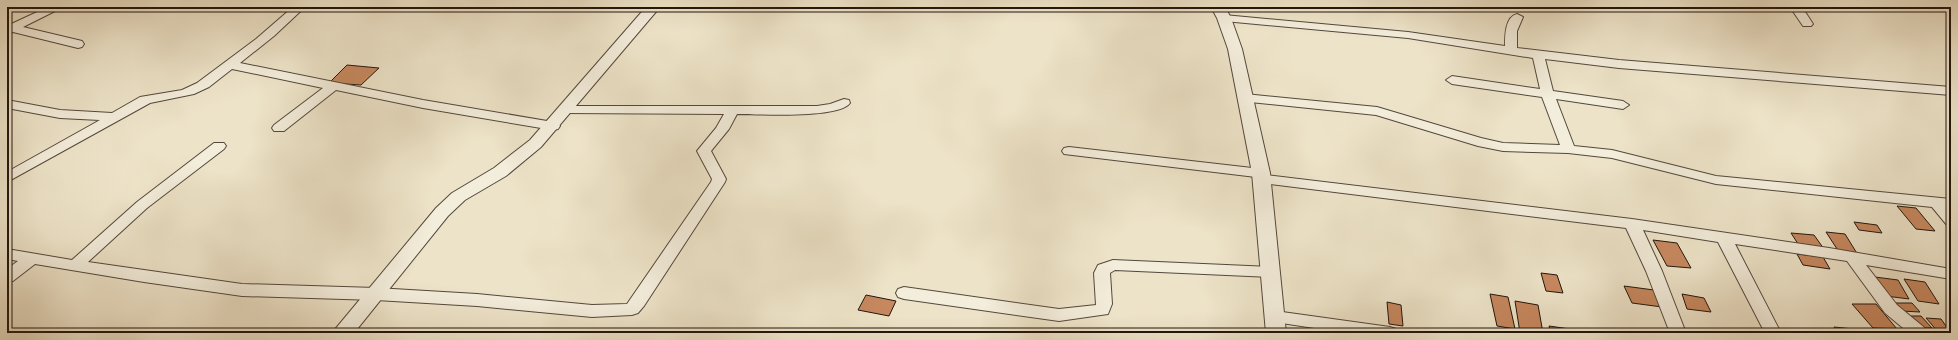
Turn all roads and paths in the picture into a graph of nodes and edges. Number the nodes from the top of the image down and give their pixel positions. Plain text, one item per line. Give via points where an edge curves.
1 (57, 7) edge
2 (299, 7) edge
3 (653, 7) edge
4 (1796, 7) edge
5 (1221, 12) edge
6 (1517, 17) dead end
7 (1807, 24) dead end
8 (9, 29) edge
9 (78, 44) dead end
10 (1510, 50) junction
11 (1538, 55) junction
12 (230, 65) junction
13 (1452, 80) dead end
14 (333, 86) junction
15 (1951, 91) edge
16 (1548, 95) junction
17 (1245, 98) junction
18 (844, 103) dead end
19 (7, 104) edge
20 (1623, 105) dead end
21 (565, 109) junction
22 (732, 110) junction
23 (114, 117) junction
24 (553, 126) junction
25 (279, 128) dead end
26 (219, 146) dead end
27 (1568, 149) junction
28 (1068, 151) dead end
29 (1262, 176) junction
30 (7, 178) edge
31 (1935, 201) junction
32 (1951, 204) edge
33 (1951, 221) edge
34 (1632, 224) junction
35 (1724, 238) junction
36 (7, 254) edge
37 (1852, 257) junction
38 (32, 258) junction
39 (74, 266) junction
40 (1271, 272) junction
41 (1951, 274) edge
42 (7, 277) edge
43 (904, 293) dead end
44 (376, 294) junction
45 (1275, 325) edge
46 (342, 333) edge
47 (1390, 333) edge
48 (1678, 333) edge
49 (1773, 333) edge
50 (1920, 333) edge

1 - 8 street
2 - 12 street via 288,19
3 - 21 street
4 - 7 street
5 - 10 street
5 - 17 street via 1235,49
6 - 10 street via 1511,31
8 - 9 street
10 - 11 street
11 - 15 street
11 - 16 street
12 - 14 street
12 - 23 street via 197,89 157,95
13 - 16 street
14 - 24 street
14 - 25 street
16 - 20 street
16 - 27 street
17 - 27 street via 1358,108 1393,115 1478,142 1503,147
17 - 29 street
18 - 22 street via 827,110
19 - 23 street via 60,114
21 - 22 street
21 - 24 street
22 - 44 street via 722,129 704,151 719,179 718,182 632,309 621,312 592,311
23 - 30 street
24 - 44 street via 531,149 500,172 459,196 438,215
26 - 39 street via 142,205
27 - 31 street via 1612,154 1716,180
28 - 29 street
29 - 34 street
29 - 40 street
31 - 32 street
31 - 33 street
34 - 35 street
34 - 48 street
35 - 37 street
35 - 49 street
36 - 38 street
37 - 41 street
37 - 50 street via 1895,314
38 - 39 street
38 - 42 street
39 - 44 street via 242,290
40 - 43 street via 1113,265 1104,269 1102,273 1104,307 1097,312 1059,315
40 - 45 street
44 - 46 street
45 - 47 street

